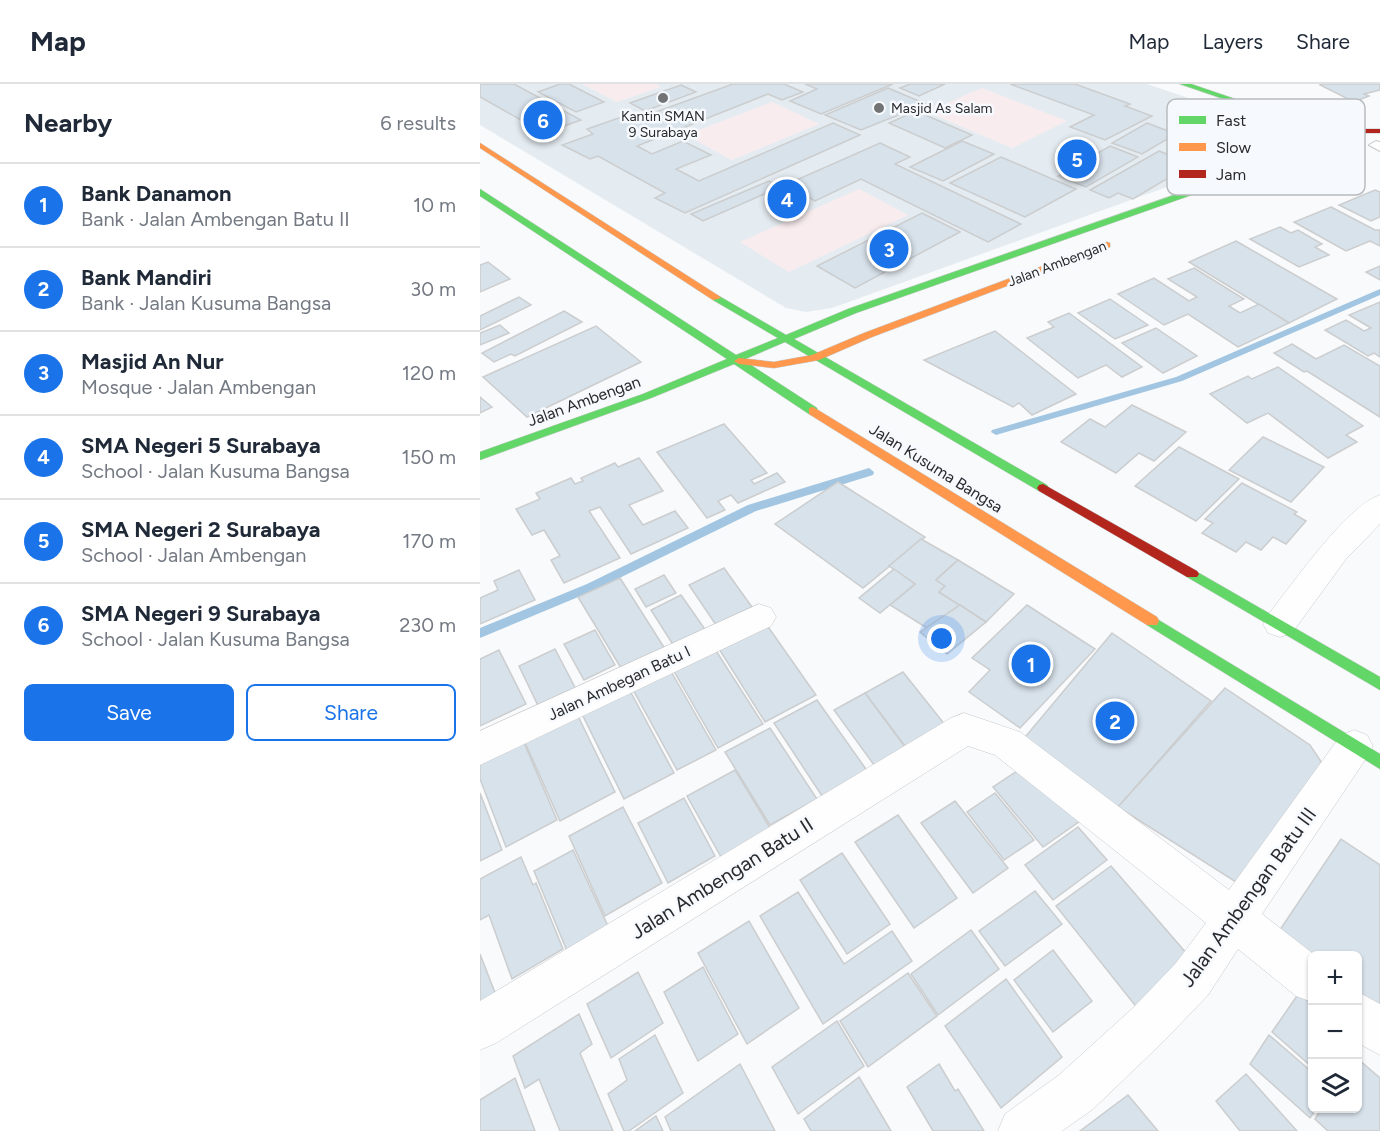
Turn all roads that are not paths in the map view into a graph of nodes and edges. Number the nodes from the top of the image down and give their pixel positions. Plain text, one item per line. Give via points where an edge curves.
1 (1184, 84) edge
2 (1229, 99) edge
3 (1365, 131) joint
4 (1380, 131) edge
5 (1377, 144) edge
6 (480, 145) edge
7 (480, 192) edge
8 (1183, 195) edge
9 (1124, 239) dead end
10 (784, 339) junction
11 (815, 358) junction
12 (732, 359) junction
13 (480, 456) edge
14 (1380, 506) edge
15 (759, 617) dead end
16 (1280, 624) junction
17 (1380, 684) edge
18 (480, 749) edge
19 (1367, 754) edge
20 (1235, 919) junction
21 (1308, 977) edge
22 (1362, 1018) edge
23 (480, 1027) edge
24 (1380, 1032) edge
25 (1022, 1131) edge

1 - 2 main road
3 - 4 main road, Jalan Ambengan
3 - 5 main road
6 - 10 main road, Jalan Kusuma Bangsa
7 - 12 main road, Jalan Kusuma Bangsa
8 - 10 main road, Jalan Ambengan via 852,311
9 - 11 main road, Jalan Ambengan
10 - 11 main road, Jalan Kusuma Bangsa
10 - 12 main road, Jalan Ambengan
11 - 12 main road, Jalan Ambengan via 774,365
11 - 16 main road, Jalan Kusuma Bangsa
12 - 13 main road, Jalan Ambengan via 646,396
12 - 19 main road, Jalan Kusuma Bangsa
14 - 16 street via 1335,551
15 - 18 street, Jalan Ambegan Batu I
16 - 17 main road, Jalan Kusuma Bangsa
19 - 20 street, Jalan Ambengan Batu III
20 - 21 street
20 - 23 street, Jalan Ambengan Batu II via 1006,743 964,729
20 - 25 street, Jalan Ambengan Batu III via 1192,979 1149,1024 1076,1092
22 - 24 street

